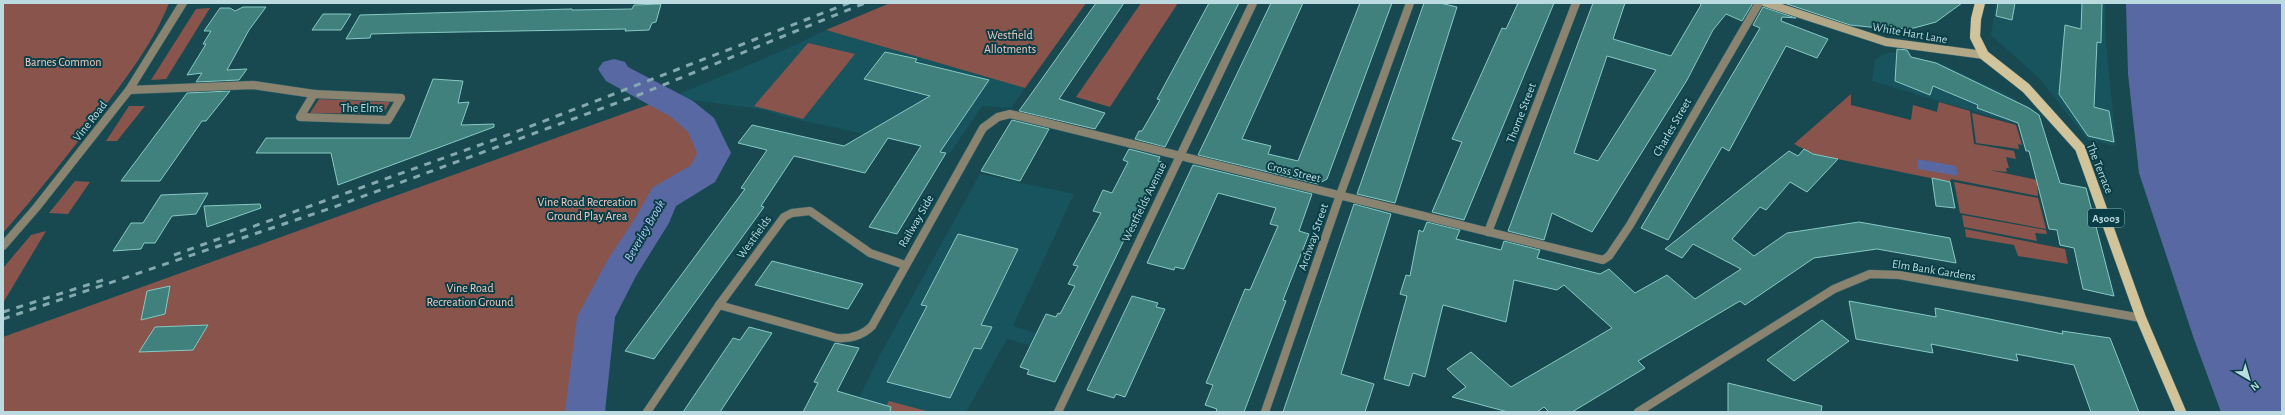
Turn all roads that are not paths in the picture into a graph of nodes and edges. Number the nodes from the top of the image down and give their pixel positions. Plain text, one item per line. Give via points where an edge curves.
1 (183, 3) edge
2 (1253, 3) edge
3 (1410, 3) edge
4 (1576, 3) edge
5 (1759, 3) edge
6 (1766, 3) edge
7 (1980, 3) edge
8 (1984, 55) junction
9 (129, 90) junction
10 (314, 94) junction
11 (983, 128) joint
12 (1180, 156) junction
13 (1340, 195) junction
14 (1488, 232) junction
15 (3, 246) edge
16 (1602, 260) joint
17 (905, 265) junction
18 (719, 306) junction
19 (2141, 318) junction
20 (647, 412) edge
21 (1058, 412) edge
22 (1265, 412) edge
23 (1638, 412) edge
24 (2181, 412) edge

1 - 9 street, Vine Road
2 - 12 street, Westfields Avenue
3 - 13 street, Archway Street
4 - 14 street, Thorne Street
5 - 16 street, Charles Street via 1630,225 1610,256
6 - 8 street, White Hart Lane via 1886,42
7 - 8 main road, A3003 via 1976,19 1976,37
8 - 19 main road, The Terrace / A3003 via 2026,88 2080,148
9 - 10 street, The Elms via 253,85
9 - 15 street, Vine Road
10 - 10 street, The Elms via 393,98 401,98 388,120 300,117
11 - 12 street, Cross Street via 998,117 1010,114
11 - 17 street, Railway Side
12 - 13 street, Cross Street
12 - 21 street, Westfields Avenue
13 - 14 street, Cross Street
13 - 22 street, Archway Street
14 - 16 street, Cross Street
17 - 18 street, Railway Side via 872,326 849,339
17 - 18 street, Westfields via 870,253 810,211 802,211 788,215 779,222
18 - 20 street, Westfields
19 - 23 street, Elm Bank Gardens via 1899,275 1870,274 1834,288
19 - 24 main road, The Terrace / A3003

